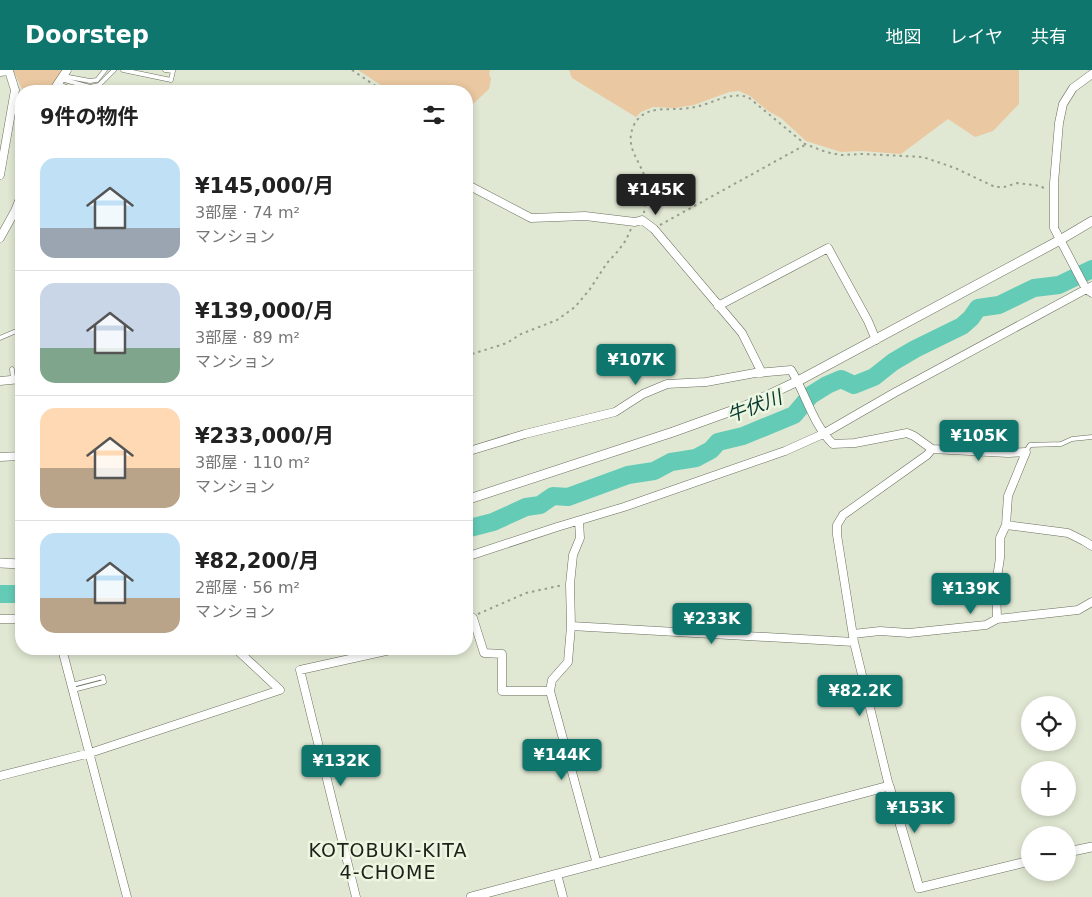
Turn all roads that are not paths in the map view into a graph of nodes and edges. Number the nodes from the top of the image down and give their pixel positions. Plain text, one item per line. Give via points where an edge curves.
1 (9, 70) edge
2 (105, 70) edge
3 (114, 70) edge
4 (123, 70) edge
5 (165, 70) edge
6 (0, 72) edge
7 (1092, 74) edge
8 (63, 77) edge
9 (85, 85) edge
10 (99, 85) edge
11 (15, 90) joint
12 (9, 128) junction
13 (0, 129) edge
14 (0, 175) edge
15 (473, 188) edge
16 (15, 211) edge
17 (1092, 221) edge
18 (0, 238) edge
19 (1062, 244) junction
20 (1090, 289) edge
21 (718, 306) junction
22 (15, 332) edge
23 (0, 338) edge
24 (876, 340) junction
25 (12, 369) dead end
26 (762, 373) junction
27 (13, 380) joint
28 (0, 381) edge
29 (800, 385) junction
30 (822, 430) junction
31 (1092, 437) edge
32 (932, 449) junction
33 (473, 450) edge
34 (1026, 452) junction
35 (15, 456) edge
36 (0, 457) edge
37 (473, 498) edge
38 (579, 521) junction
39 (1006, 525) junction
40 (1092, 546) edge
41 (473, 555) edge
42 (0, 563) edge
43 (15, 564) edge
44 (1092, 602) edge
45 (0, 619) edge
46 (15, 619) edge
47 (997, 619) junction
48 (473, 626) edge
49 (571, 626) junction
50 (854, 638) junction
51 (64, 655) edge
52 (242, 655) edge
53 (368, 655) edge
54 (73, 687) junction
55 (550, 691) junction
56 (90, 753) junction
57 (0, 776) edge
58 (888, 786) junction
59 (1092, 847) edge
60 (1076, 850) edge
61 (597, 864) junction
62 (1021, 864) edge
63 (557, 874) junction
64 (920, 892) edge
65 (127, 897) edge
66 (356, 897) edge
67 (471, 897) edge
68 (563, 897) edge

1 - 6 street
1 - 11 street
2 - 8 lane via 97,80
3 - 10 lane
4 - 5 lane via 172,80 173,71
7 - 19 street via 1073,88 1063,104 1059,123 1054,228
8 - 9 lane
11 - 12 street
12 - 13 street
12 - 14 street
15 - 21 street via 531,218 585,216 639,221 654,229
16 - 18 street
17 - 19 street
19 - 20 street
19 - 24 street
20 - 30 street
21 - 24 street via 828,248
21 - 26 street via 742,333
22 - 23 lane
24 - 29 street
25 - 27 lane
26 - 29 street via 791,370
26 - 33 street via 667,384 643,394 616,412
27 - 28 street
29 - 30 street
29 - 37 street via 673,432
30 - 32 street via 834,444 855,444 907,434
30 - 38 street via 785,451
31 - 34 lane via 1061,444 1030,445
32 - 34 street
32 - 50 street via 843,515 837,525
34 - 39 street via 1008,496
35 - 36 street
38 - 41 street
38 - 49 street via 580,538 573,555 570,584
39 - 40 street via 1068,533
39 - 47 street via 1000,538
42 - 43 street
44 - 47 street via 1078,610
45 - 46 street
47 - 50 street via 986,625 910,633 880,631
48 - 55 street via 484,653 502,654 502,691
49 - 50 street
49 - 55 street via 568,662 552,680
50 - 58 street
51 - 54 street
52 - 56 street via 280,690
53 - 66 street via 300,670
54 - 54 lane via 103,677 104,682
54 - 56 street
55 - 61 street
56 - 57 street
56 - 65 street
58 - 61 street
58 - 64 street
59 - 60 street
61 - 63 street
62 - 64 street
63 - 67 street
63 - 68 street

